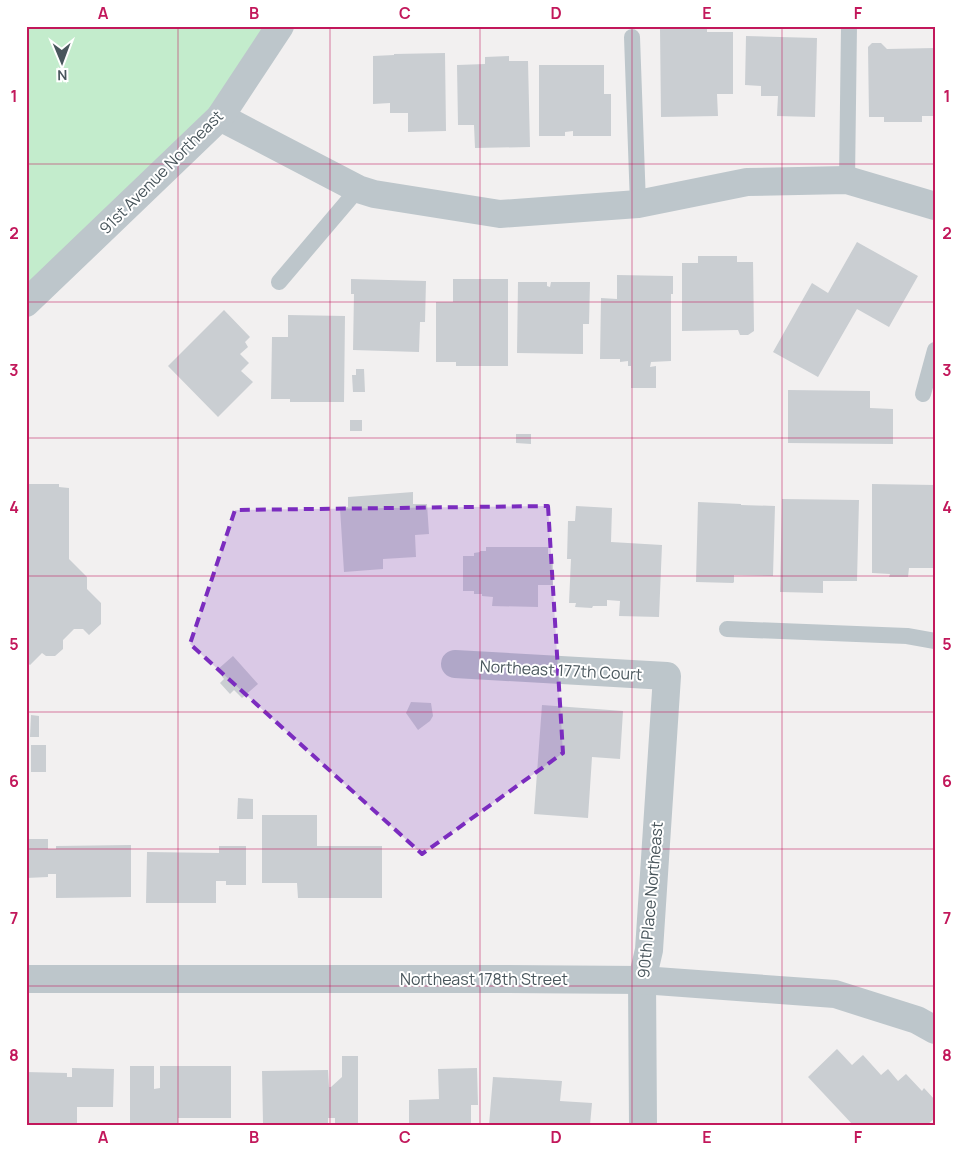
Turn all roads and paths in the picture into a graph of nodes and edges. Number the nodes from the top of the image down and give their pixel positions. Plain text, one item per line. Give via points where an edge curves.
1 (280, 26) edge
2 (849, 26) edge
3 (632, 37) dead end
4 (220, 117) junction
5 (846, 180) junction
6 (358, 189) junction
7 (638, 204) junction
8 (935, 206) edge
9 (280, 282) dead end
10 (26, 303) edge
11 (935, 350) edge
12 (924, 394) dead end
13 (727, 628) dead end
14 (935, 641) edge
15 (455, 664) dead end
16 (667, 676) joint
17 (26, 979) edge
18 (642, 980) junction
19 (935, 1030) edge
20 (643, 1125) edge

1 - 4 street, 91st Avenue Northeast
2 - 5 lane
3 - 7 lane
4 - 6 street
4 - 10 street, 91st Avenue Northeast
5 - 7 street via 747,182
5 - 8 street
6 - 7 street via 500,214
6 - 9 lane
11 - 12 lane
13 - 14 lane via 907,636
15 - 16 street, Northeast 177th Court
16 - 18 street, 90th Place Northeast via 649,950
17 - 18 street, Northeast 178th Street
18 - 19 street, Northeast 178th Street via 835,994 917,1020
18 - 20 street, 90th Place Northeast

